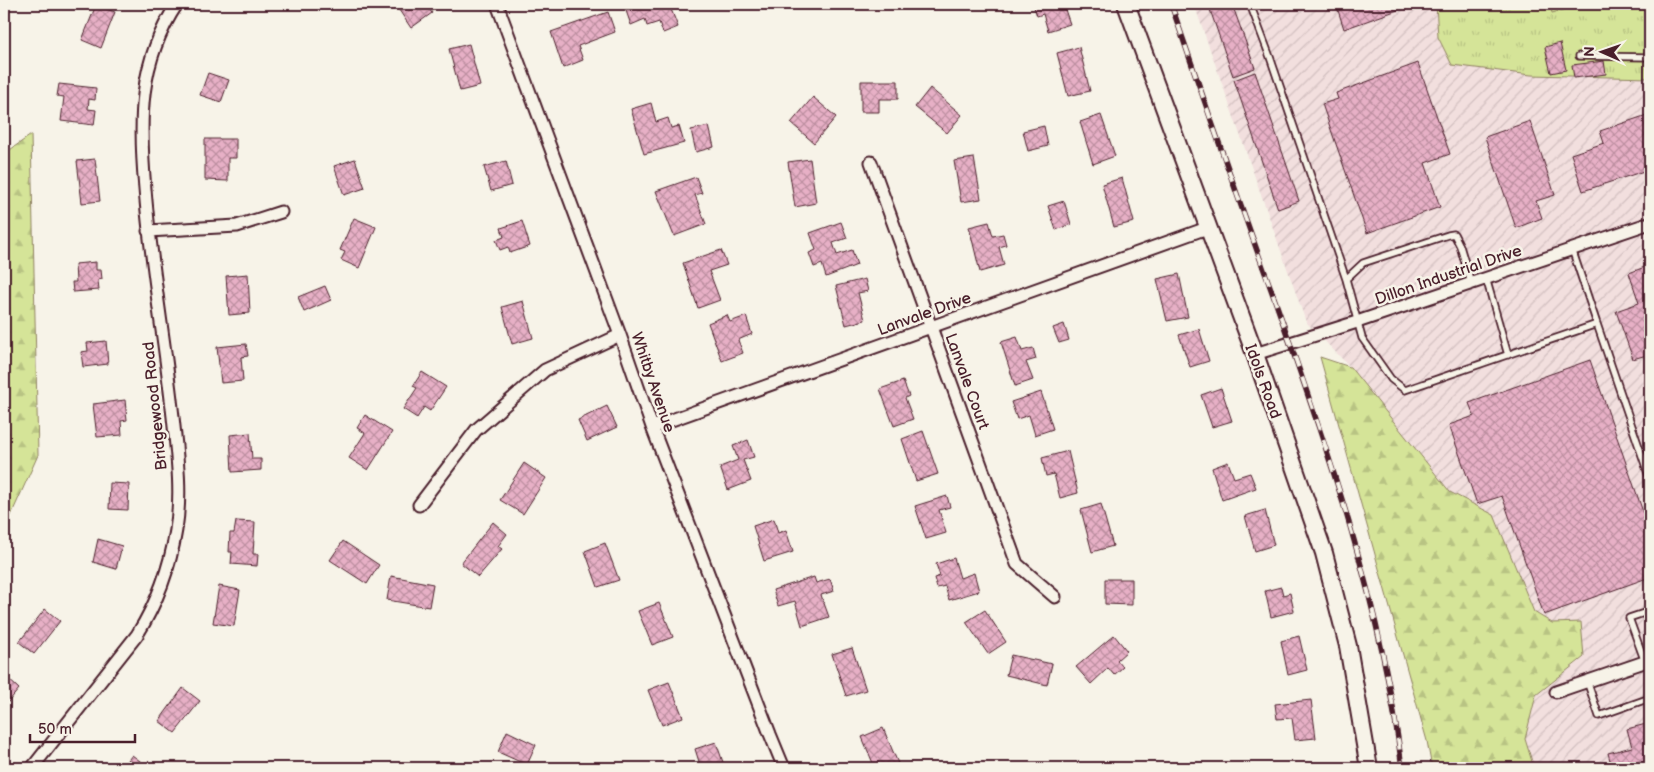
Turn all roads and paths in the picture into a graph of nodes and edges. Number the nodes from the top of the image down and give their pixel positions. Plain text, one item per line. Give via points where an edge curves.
1 (177, 4) edge
2 (497, 4) edge
3 (1126, 4) edge
4 (1250, 4) edge
5 (1579, 56) dead end
6 (1650, 57) edge
7 (871, 162) dead end
8 (281, 212) dead end
9 (1650, 223) edge
10 (1207, 228) junction
11 (148, 231) junction
12 (1572, 249) junction
13 (1486, 278) junction
14 (1346, 279) junction
15 (1471, 283) junction
16 (1357, 322) junction
17 (1597, 324) junction
18 (932, 328) junction
19 (620, 335) junction
20 (1255, 354) junction
21 (1508, 355) junction
22 (652, 427) junction
23 (1650, 479) edge
24 (420, 505) dead end
25 (1055, 597) dead end
26 (1650, 611) edge
27 (1648, 661) edge
28 (1588, 681) junction
29 (1556, 692) dead end
30 (1650, 698) edge
31 (32, 768) edge
32 (784, 768) edge
33 (1369, 768) edge

1 - 11 street, Bridgewood Road via 158,40 143,96 141,121
2 - 19 street, Whitby Avenue
3 - 10 street, Idols Road
4 - 14 lane
5 - 6 lane
7 - 18 street, Lanvale Court
8 - 11 street via 237,226
9 - 12 street, Dillon Industrial Drive
10 - 18 street, Lanvale Drive
10 - 20 street, Idols Road
11 - 31 street, Bridgewood Road via 178,465 177,529 170,560 153,606 137,635
12 - 13 street, Dillon Industrial Drive
12 - 17 lane
13 - 15 street, Dillon Industrial Drive
13 - 21 lane
14 - 15 lane via 1363,263 1454,234
14 - 16 lane
15 - 16 street, Dillon Industrial Drive
16 - 20 street, Dillon Industrial Drive
16 - 21 lane via 1362,338 1391,379 1405,390
17 - 21 lane
17 - 23 lane
18 - 22 street, Lanvale Drive
18 - 25 street, Lanvale Court via 1017,564
19 - 22 street, Whitby Avenue
19 - 24 street via 545,370 476,430
20 - 33 street, Idols Road via 1324,553 1348,646
22 - 32 street, Whitby Avenue
26 - 27 lane via 1629,618
27 - 28 street
28 - 29 street
28 - 30 lane via 1600,716

